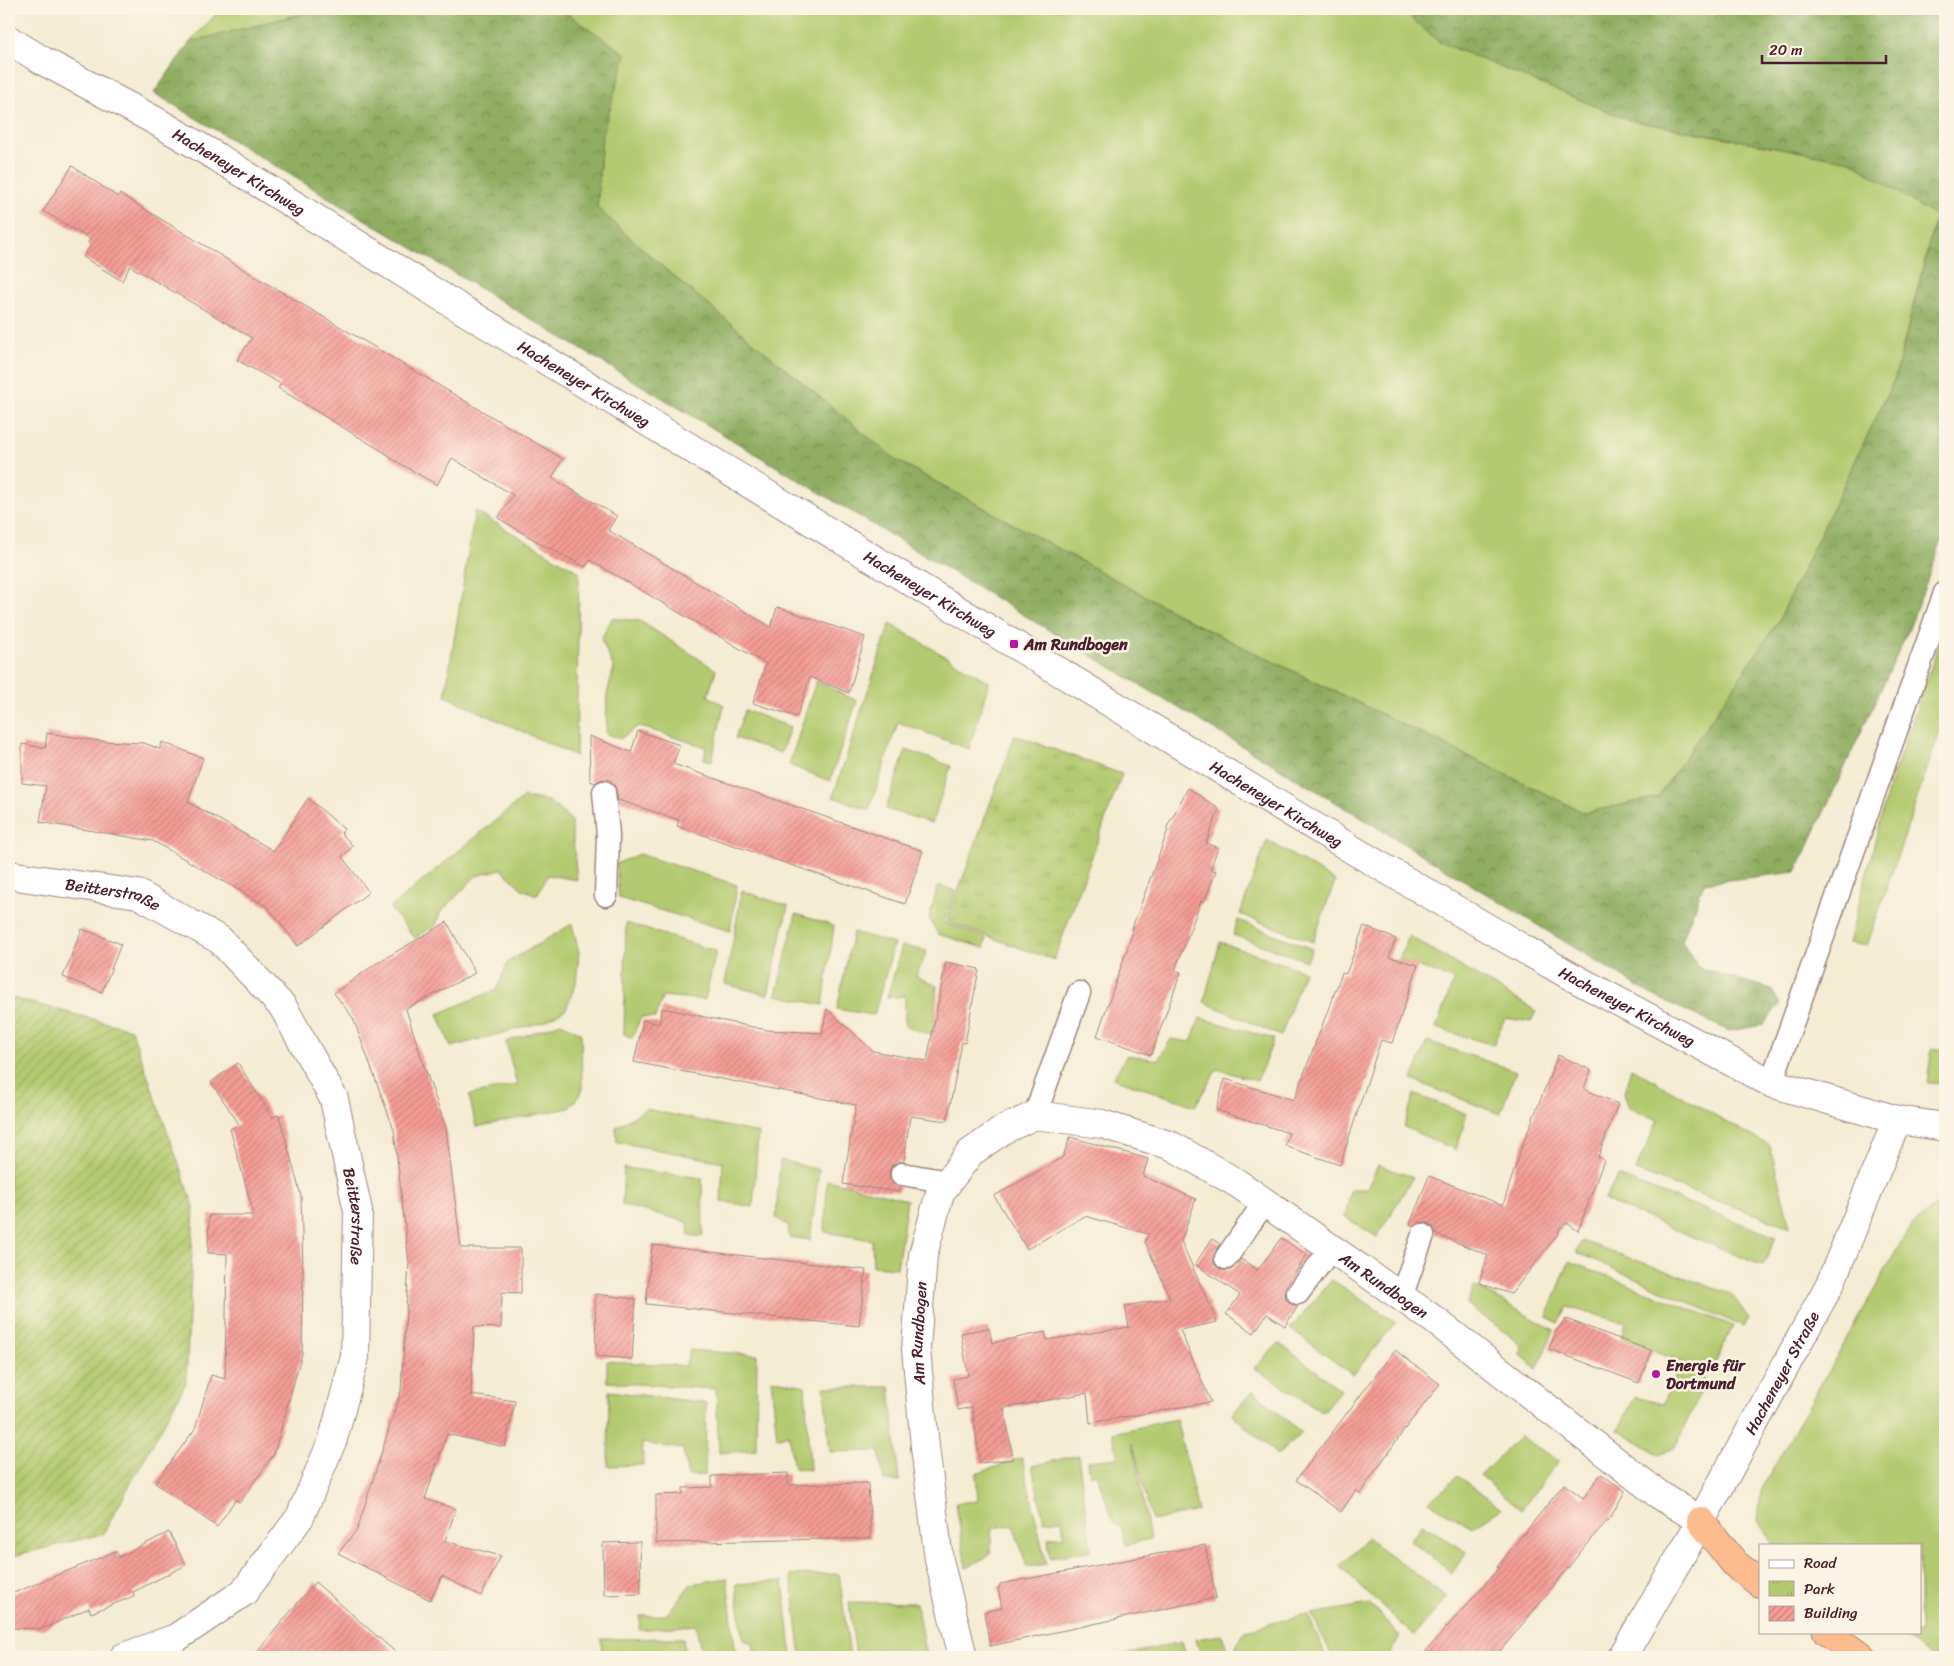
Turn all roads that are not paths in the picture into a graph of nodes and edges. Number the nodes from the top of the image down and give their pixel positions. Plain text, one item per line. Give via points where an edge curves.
1 (9, 40) edge
2 (1945, 593) edge
3 (604, 792) dead end
4 (9, 875) edge
5 (606, 895) dead end
6 (1079, 993) dead end
7 (1771, 1083) junction
8 (1035, 1115) junction
9 (1897, 1120) junction
10 (1945, 1128) edge
11 (902, 1174) dead end
12 (948, 1182) junction
13 (1264, 1203) junction
14 (1423, 1235) dead end
15 (1331, 1248) junction
16 (1226, 1258) dead end
17 (1298, 1292) dead end
18 (1401, 1297) junction
19 (1701, 1521) junction
20 (1759, 1582) edge
21 (1830, 1634) edge
22 (124, 1657) edge
23 (963, 1657) edge
24 (1622, 1657) edge
25 (1861, 1657) edge

1 - 7 street, Hacheneyer Kirchweg via 217,157 1358,853 1567,974
2 - 7 lane
3 - 5 lane via 608,835
4 - 22 street, Beitterstraße via 138,894 220,940 283,1007 334,1099 358,1211 355,1357 333,1439 300,1517 244,1592 176,1638
6 - 8 lane
7 - 9 street, Hacheneyer Kirchweg
8 - 12 street, Am Rundbogen via 1003,1130 970,1154
8 - 13 street, Am Rundbogen via 1102,1124 1172,1146 1237,1183
9 - 10 street
9 - 19 street, Hacheneyer Straße via 1830,1284
11 - 12 lane
12 - 23 street, Am Rundbogen via 940,1194 923,1255 916,1349 939,1560
13 - 15 street, Am Rundbogen
13 - 16 lane
14 - 18 lane
15 - 17 lane
15 - 18 street, Am Rundbogen
18 - 19 street, Am Rundbogen via 1658,1494
19 - 20 highway via 1735,1564
19 - 24 street, Hacheneyer Straße
21 - 25 highway

